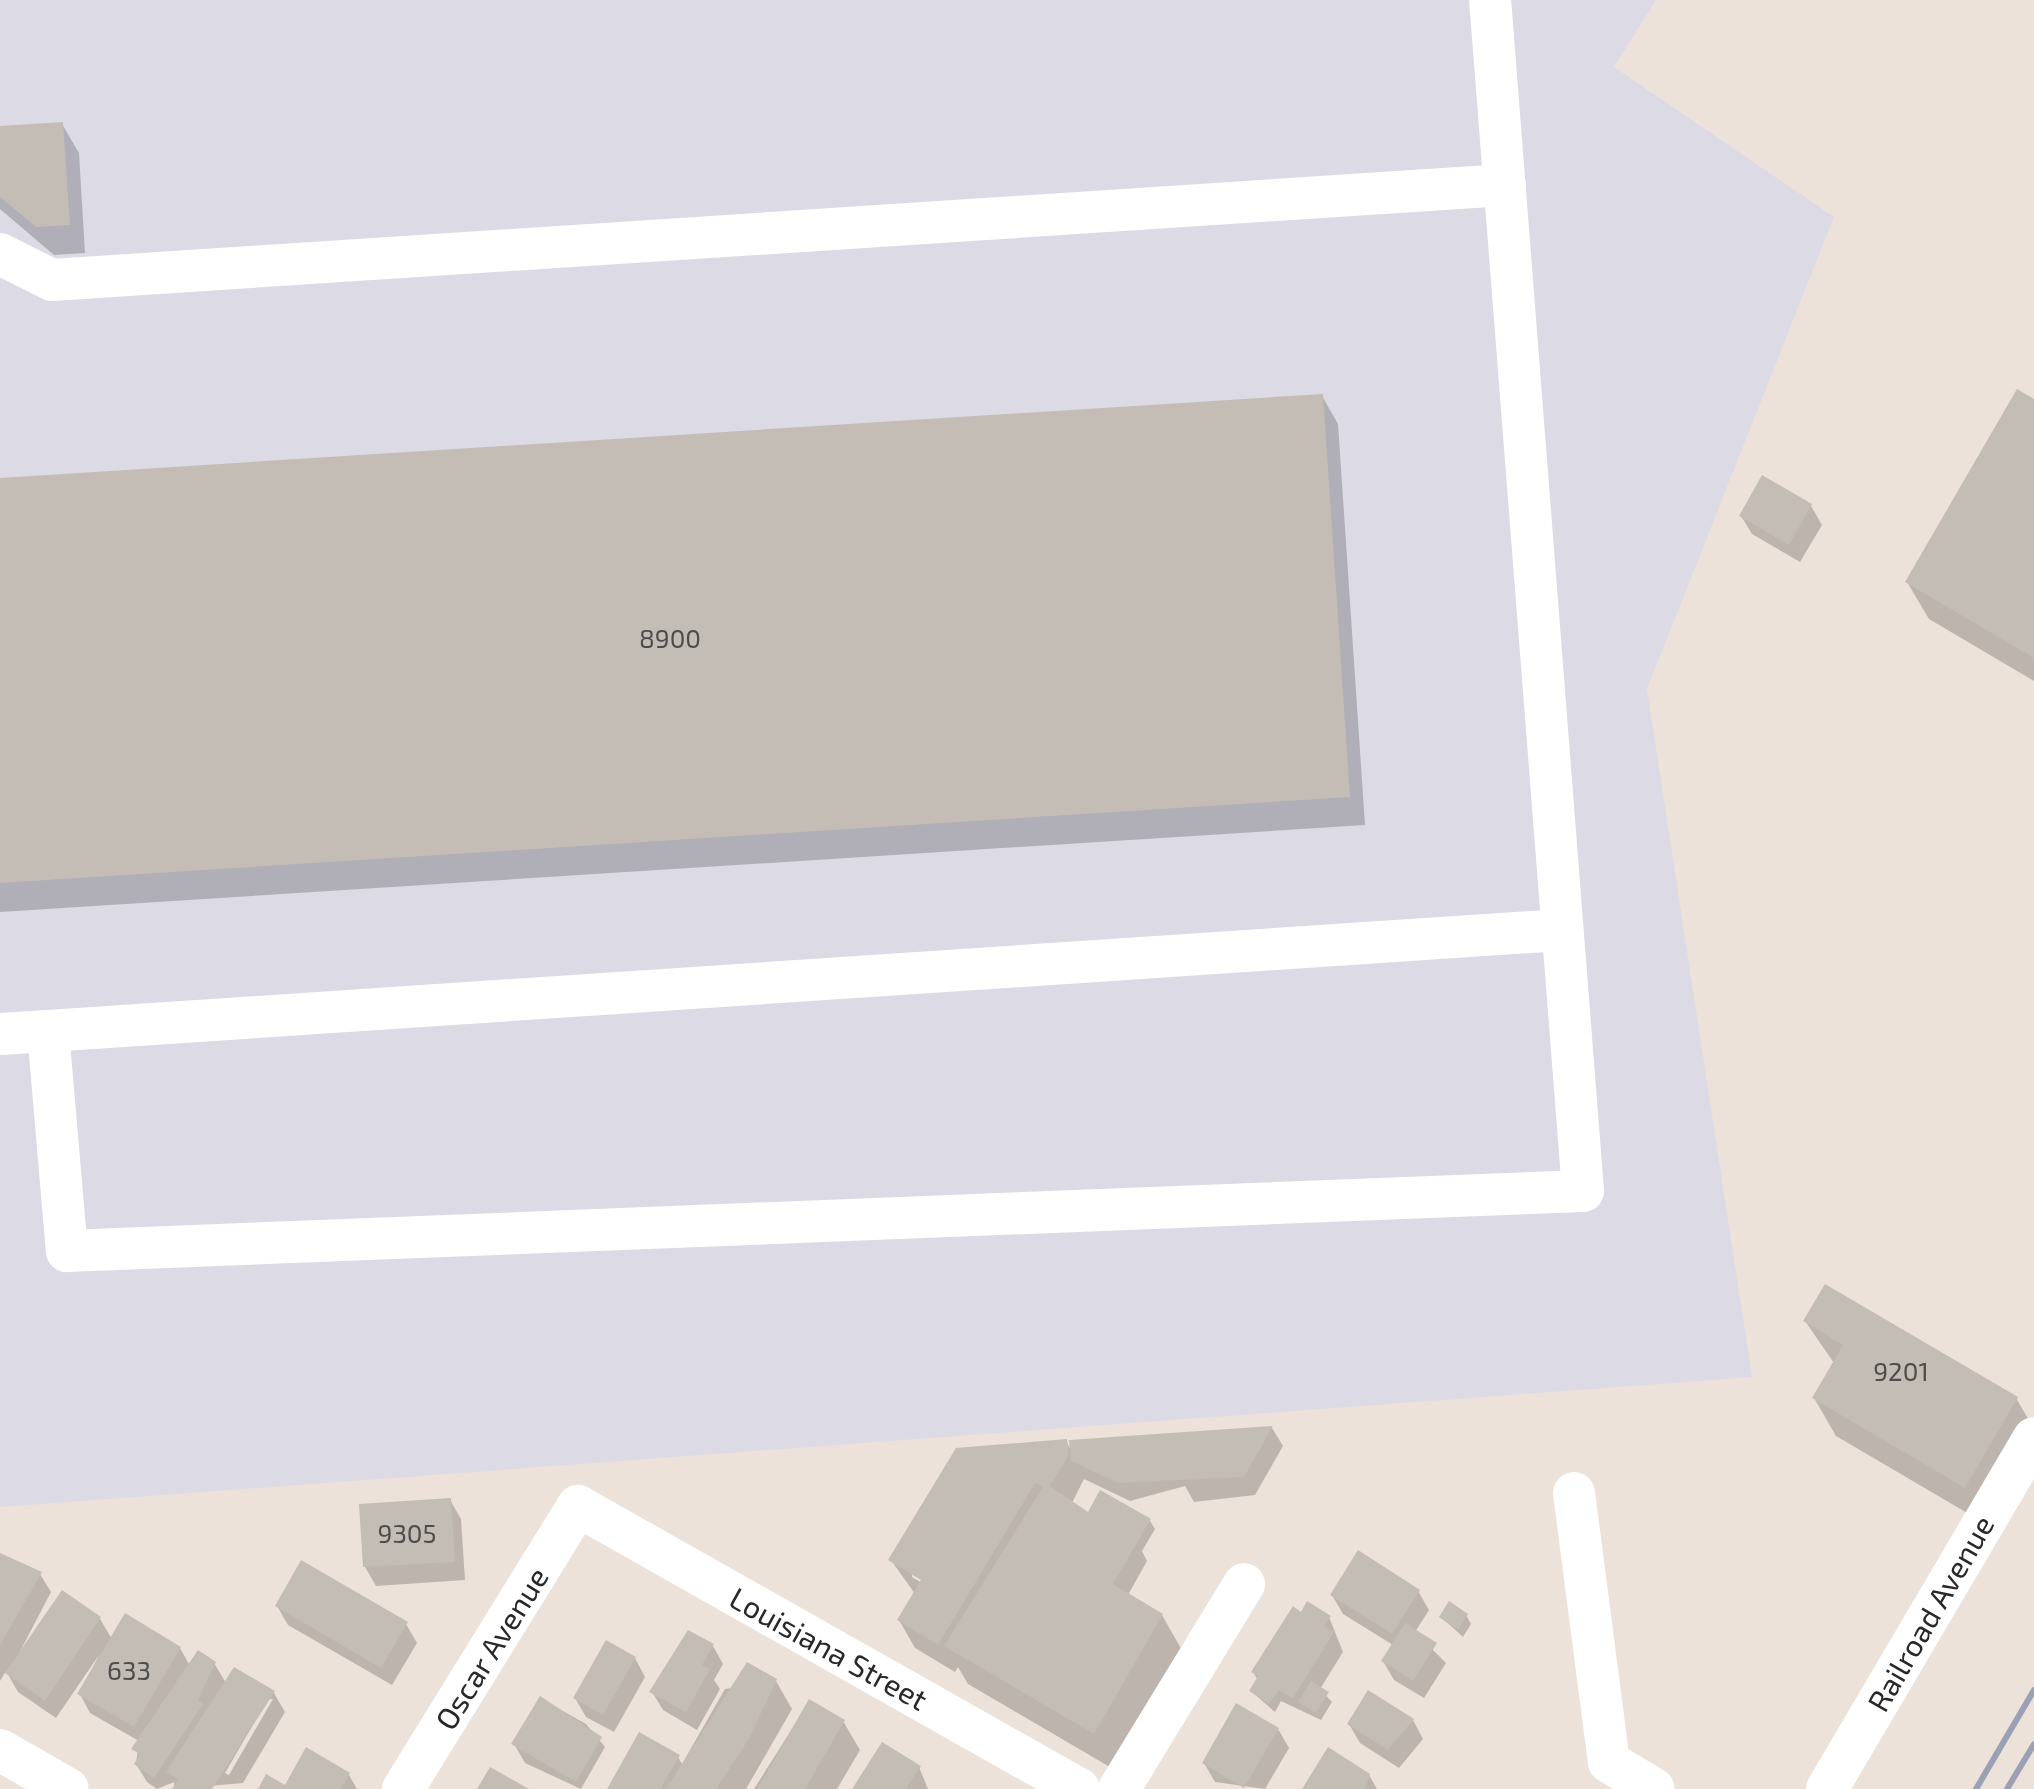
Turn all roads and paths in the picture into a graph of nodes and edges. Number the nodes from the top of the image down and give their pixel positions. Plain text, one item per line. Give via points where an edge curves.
1 (1490, 0) edge
2 (1505, 185) junction
3 (0, 254) edge
4 (1562, 930) junction
5 (48, 1031) junction
6 (0, 1034) edge
7 (2034, 1438) edge
8 (1574, 1493) dead end
9 (578, 1506) joint
10 (1244, 1584) dead end
11 (0, 1750) edge
12 (68, 1789) edge
13 (403, 1789) edge
14 (1079, 1789) edge
15 (1119, 1789) edge
16 (1654, 1789) edge
17 (1827, 1789) edge

1 - 2 street
2 - 3 street via 52,280
2 - 4 street
4 - 5 street
4 - 5 street via 1583,1191 67,1251
5 - 6 street
7 - 17 street, Railroad Avenue
8 - 16 street via 1609,1762
9 - 13 street, Oscar Avenue
9 - 14 street, Louisiana Street
10 - 15 street
11 - 12 street

